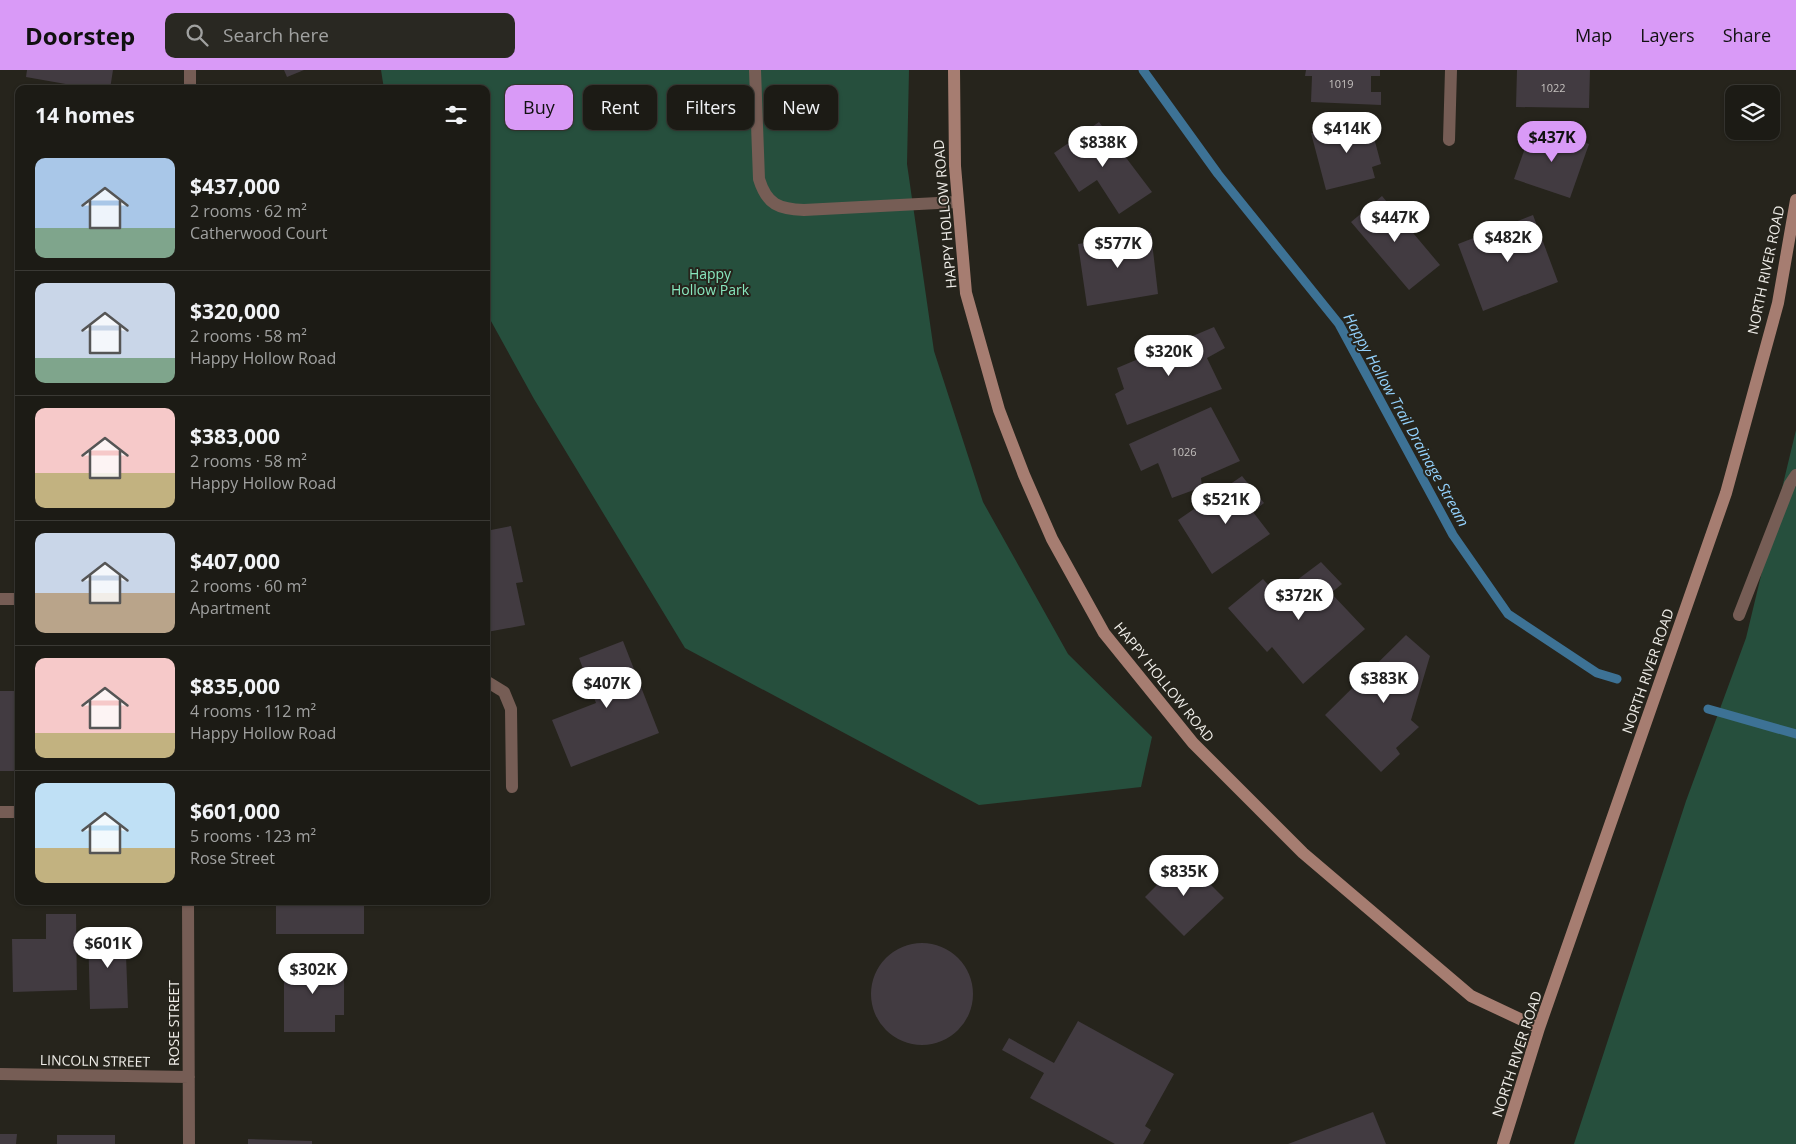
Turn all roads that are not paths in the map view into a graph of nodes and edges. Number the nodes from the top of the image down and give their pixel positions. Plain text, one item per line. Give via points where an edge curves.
1 (190, 70) edge
2 (755, 70) edge
3 (954, 70) edge
4 (1451, 70) edge
5 (190, 85) edge
6 (1449, 140) dead end
7 (1796, 200) edge
8 (957, 202) junction
9 (1796, 475) edge
10 (0, 599) edge
11 (15, 599) edge
12 (1739, 615) dead end
13 (490, 683) edge
14 (512, 787) dead end
15 (0, 812) edge
16 (15, 812) edge
17 (188, 905) edge
18 (1539, 1028) junction
19 (0, 1074) edge
20 (189, 1077) junction
21 (189, 1144) edge
22 (1503, 1144) edge

1 - 5 street
2 - 8 street via 759,179 762,190 784,209
3 - 8 main road, HAPPY HOLLOW ROAD
4 - 6 street
7 - 18 main road, NORTH RIVER ROAD via 1778,303 1726,492
8 - 18 main road, HAPPY HOLLOW ROAD via 966,293 999,410 1052,539 1104,633 1193,743 1303,853 1471,996
9 - 12 street
10 - 11 street
13 - 14 street via 504,692 511,709
15 - 16 street
17 - 20 street, ROSE STREET
18 - 22 main road, NORTH RIVER ROAD
19 - 20 street, LINCOLN STREET
20 - 21 street, ROSE STREET

